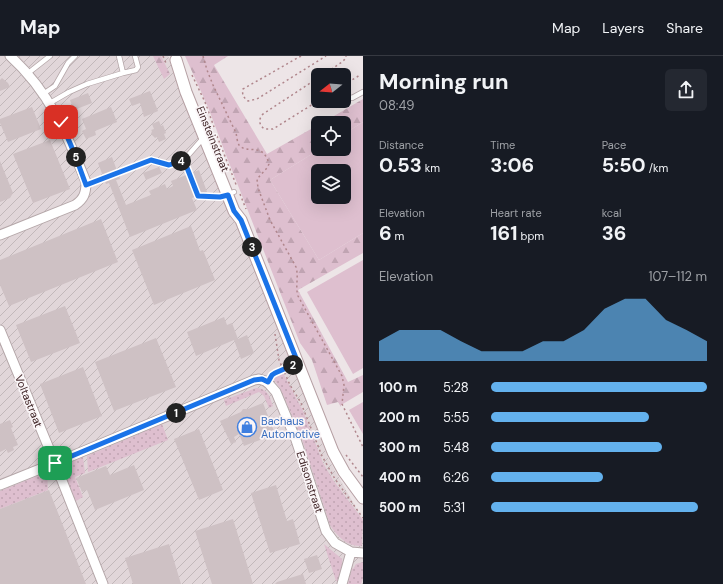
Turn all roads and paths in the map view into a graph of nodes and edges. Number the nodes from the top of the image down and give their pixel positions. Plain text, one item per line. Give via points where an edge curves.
1 (10, 56) edge
2 (50, 56) edge
3 (74, 56) edge
4 (119, 56) edge
5 (135, 56) edge
6 (203, 56) edge
7 (301, 56) edge
8 (326, 56) edge
9 (346, 56) edge
10 (175, 58) edge
11 (333, 68) edge
12 (123, 73) junction
13 (27, 74) junction
14 (360, 75) dead end
15 (351, 81) edge
16 (311, 83) edge
17 (363, 92) edge
18 (43, 94) junction
19 (351, 98) edge
20 (50, 103) junction
21 (311, 105) edge
22 (208, 135) junction
23 (184, 160) junction
24 (86, 185) junction
25 (231, 193) junction
26 (0, 235) edge
27 (0, 330) edge
28 (298, 363) junction
29 (268, 382) junction
30 (363, 447) edge
31 (55, 463) junction
32 (0, 485) edge
33 (363, 498) edge
34 (356, 508) dead end
35 (363, 518) edge
36 (351, 552) junction
37 (363, 553) edge
38 (103, 584) edge
39 (342, 584) edge

1 - 13 street
2 - 13 lane
3 - 18 lane via 54,86
4 - 12 lane
5 - 12 lane via 138,67 136,70
6 - 30 path via 236,133 238,144 244,149 259,150 268,159 267,168 257,179 258,188 270,220 296,266 298,296 342,376 342,404
7 - 8 path via 243,89 242,94 248,100 257,99
9 - 11 path
10 - 22 main road, Einsteinstraat via 192,89
12 - 20 lane via 87,84
13 - 18 street
14 - 15 path
16 - 21 path via 263,114 260,123 264,129 272,129
17 - 19 lane
18 - 20 street
20 - 24 street via 61,122
22 - 23 lane
22 - 25 main road, Einsteinstraat
23 - 24 lane via 169,165 151,160
23 - 25 lane via 198,196 220,197
24 - 26 street via 84,198 75,205
25 - 28 main road, Einsteinstraat via 241,208 241,220
27 - 31 street, Voltastraat
28 - 29 path via 275,373
28 - 33 main road, Einsteinstraat via 333,452
29 - 31 street via 262,379 254,380
29 - 36 street, Edisonstraat via 276,392 296,440 326,531 335,543
31 - 32 street
31 - 38 street, Voltastraat
34 - 35 path
36 - 37 street, Edisonstraat
36 - 39 street

